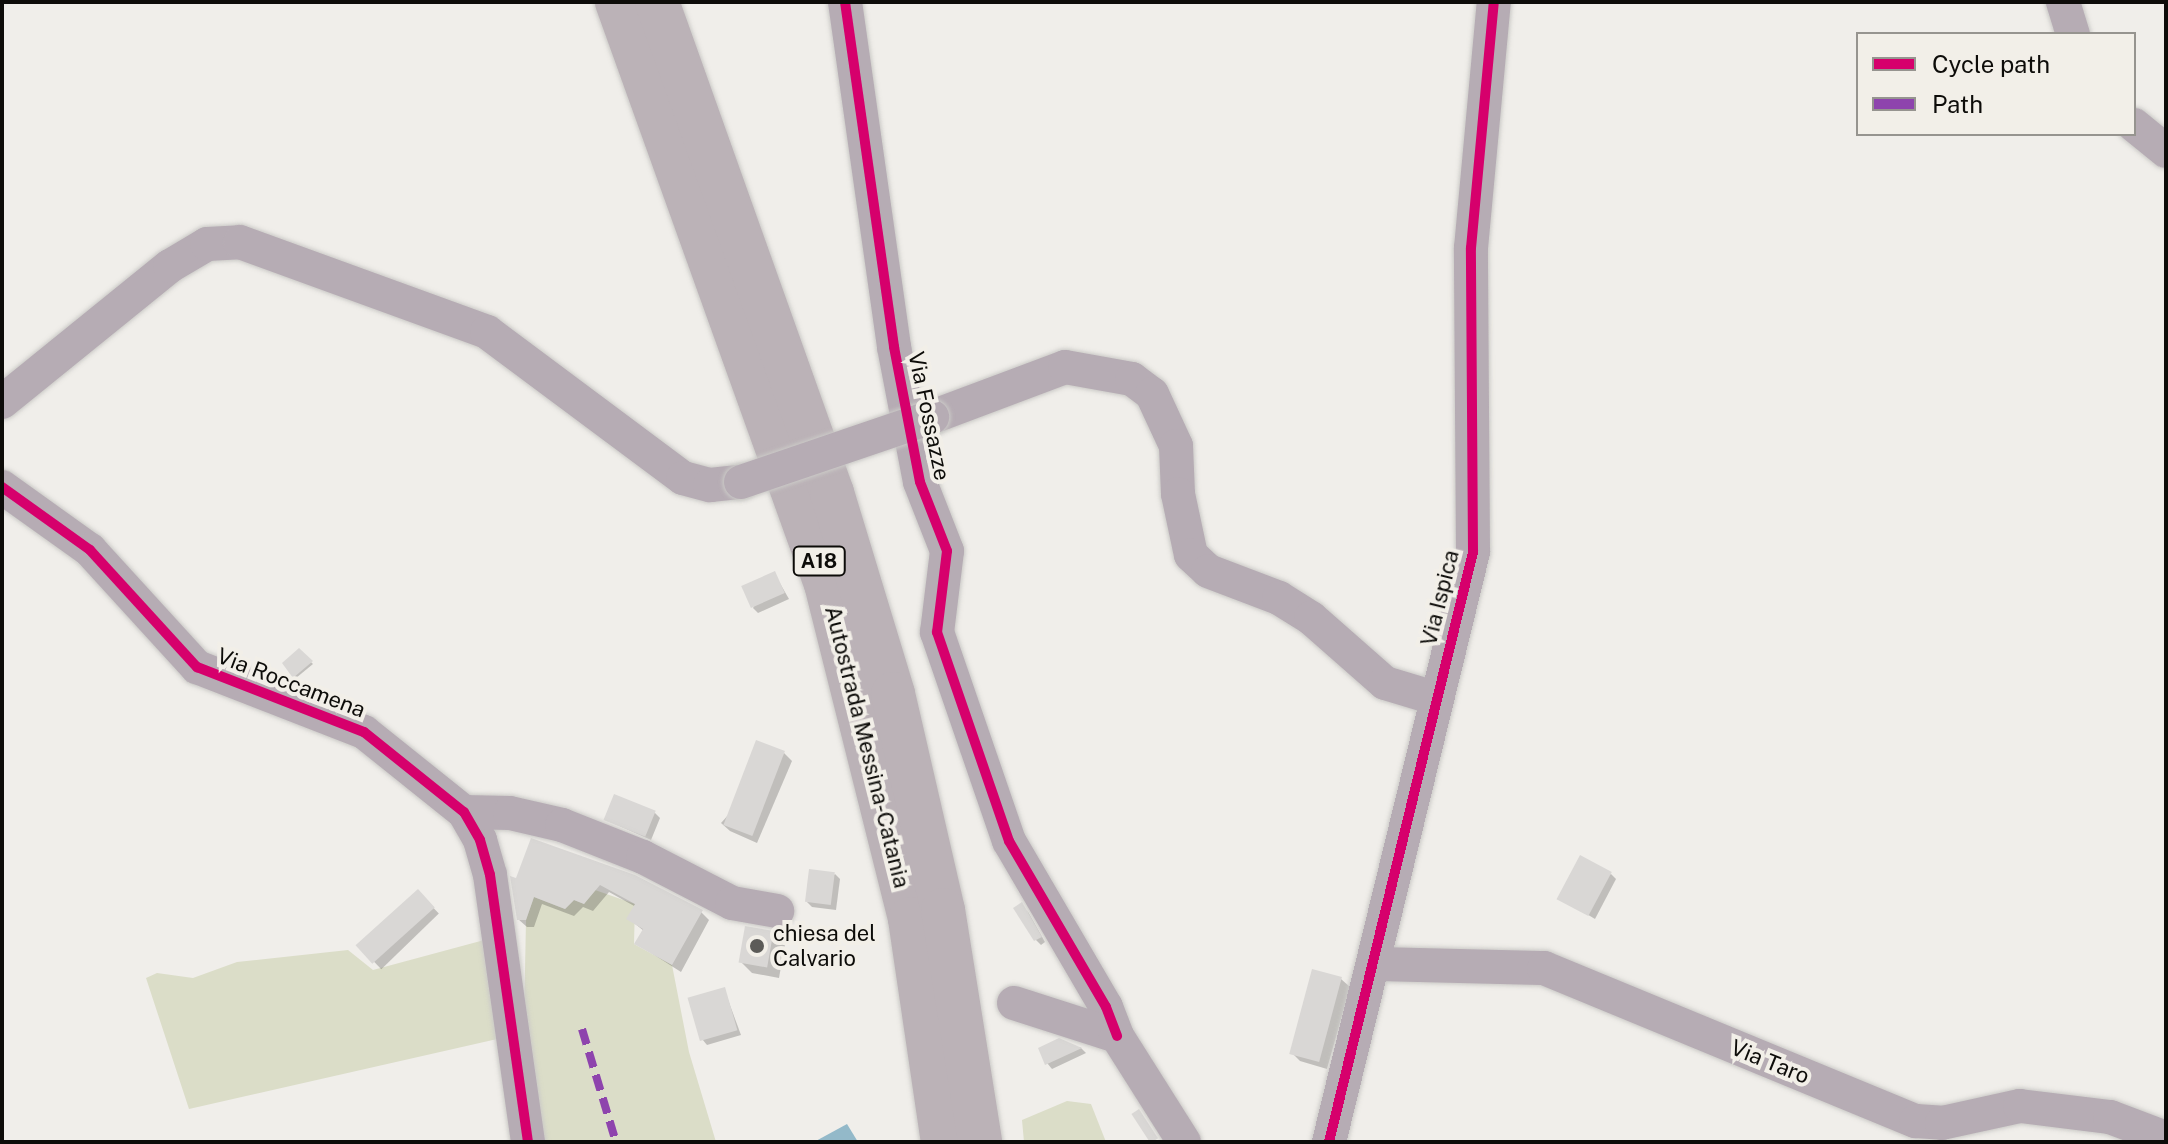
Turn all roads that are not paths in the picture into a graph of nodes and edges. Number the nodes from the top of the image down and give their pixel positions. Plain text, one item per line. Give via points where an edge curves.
1 (617, 2) edge
2 (657, 2) edge
3 (845, 2) edge
4 (1494, 2) edge
5 (2063, 2) edge
6 (2072, 32) edge
7 (2136, 127) edge
8 (2166, 151) edge
9 (2, 402) edge
10 (2, 487) edge
11 (1435, 698) junction
12 (464, 812) junction
13 (777, 911) dead end
14 (1375, 964) junction
15 (1014, 1003) dead end
16 (1117, 1036) junction
17 (2166, 1138) edge
18 (528, 1142) edge
19 (943, 1142) edge
20 (980, 1142) edge
21 (1184, 1142) edge
22 (1329, 1142) edge

1 - 19 highway, Autostrada Messina-Catania / A18 via 830,598 910,919
2 - 20 highway, Autostrada Messina-Catania / A18 via 832,493 893,694 943,910
3 - 16 street, Via Fossazze via 894,347 920,482 947,551 937,632 1009,841 1106,1007
4 - 11 street, Via Ispica via 1471,248 1473,552
5 - 6 street
7 - 8 street
9 - 11 street, bridge via 170,266 207,244 240,242 487,332 683,478 710,485 741,482 1065,367 1132,379 1152,394 1176,446 1178,494 1191,555 1208,571 1279,598 1311,618 1385,683
10 - 12 street, Via Roccamena via 90,550 197,667 364,732
11 - 14 street, Via Ispica
12 - 13 street via 510,813 562,825 643,857 732,903
12 - 18 street, Via Roccamena via 480,840 490,875
14 - 17 street, Via Taro via 1544,968 1916,1121 1942,1123 2020,1106 2110,1117
14 - 22 street, Via Ispica
15 - 16 street
16 - 21 street

